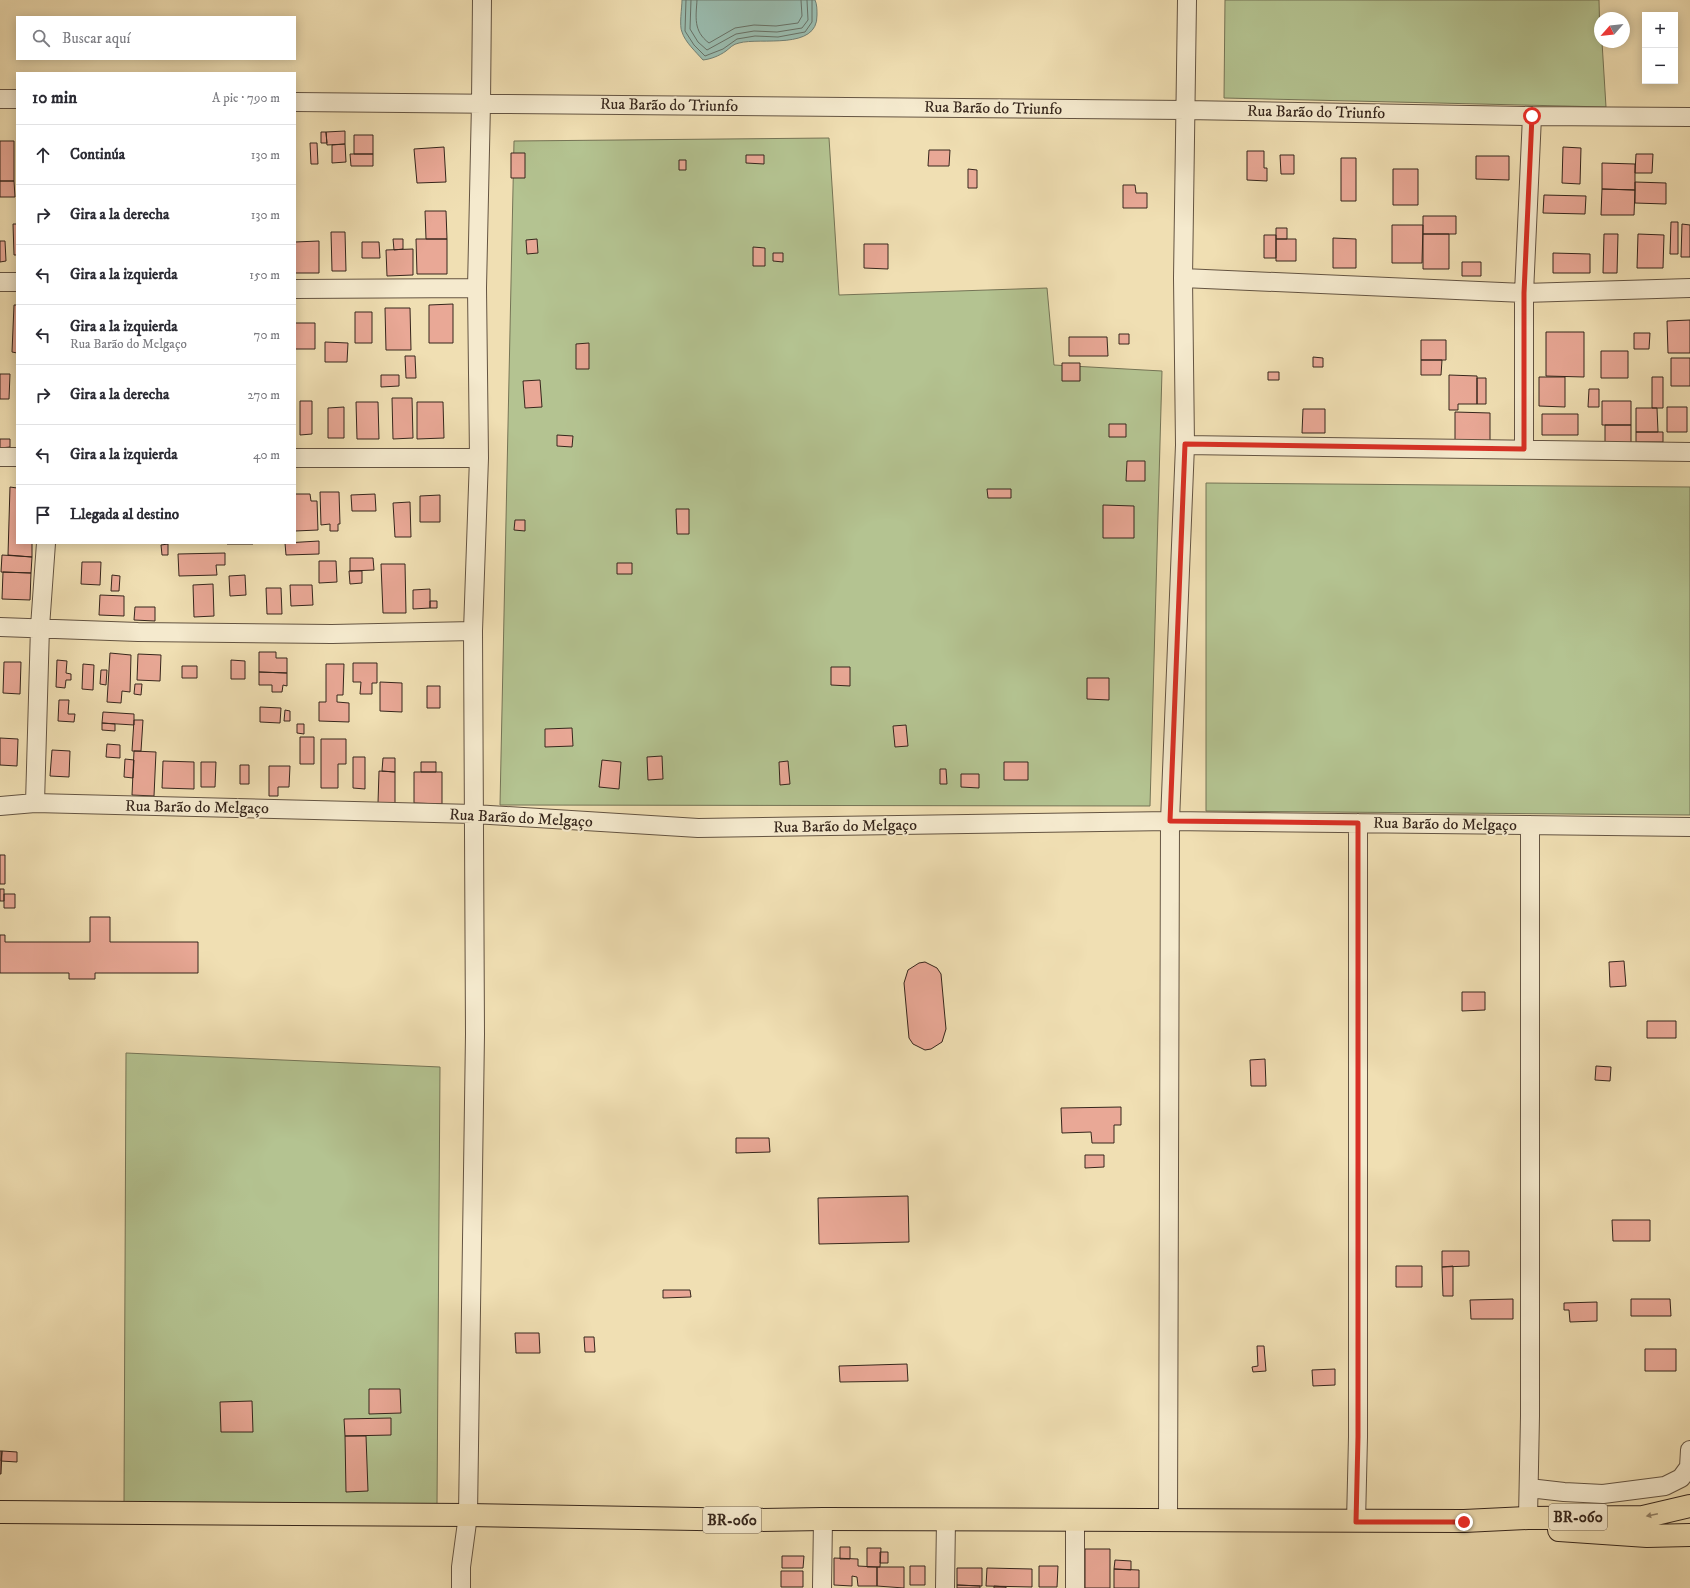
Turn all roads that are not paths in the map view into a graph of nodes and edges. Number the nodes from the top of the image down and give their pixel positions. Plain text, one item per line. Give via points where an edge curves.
1 (482, 0) edge
2 (1187, 0) edge
3 (0, 99) edge
4 (16, 99) edge
5 (296, 102) edge
6 (481, 103) junction
7 (1186, 110) junction
8 (1532, 116) junction
9 (1690, 117) edge
10 (1183, 278) junction
11 (0, 282) edge
12 (16, 282) edge
13 (477, 288) junction
14 (1690, 288) edge
15 (296, 289) edge
16 (1524, 293) junction
17 (1185, 444) junction
18 (1524, 449) junction
19 (1690, 452) edge
20 (0, 457) edge
21 (16, 457) edge
22 (296, 458) edge
23 (479, 458) junction
24 (46, 544) edge
25 (0, 627) edge
26 (40, 627) junction
27 (473, 631) junction
28 (35, 803) junction
29 (0, 806) edge
30 (474, 814) junction
31 (1170, 821) junction
32 (1358, 823) junction
33 (1530, 825) junction
34 (1690, 827) edge
35 (1690, 1450) edge
36 (1529, 1488) junction
37 (1690, 1506) edge
38 (0, 1512) edge
39 (468, 1515) junction
40 (1528, 1518) junction
41 (823, 1519) junction
42 (1075, 1519) junction
43 (946, 1520) junction
44 (1168, 1520) junction
45 (1356, 1522) junction
46 (1464, 1522) junction
47 (1690, 1535) edge
48 (461, 1588) edge
49 (822, 1588) edge
50 (945, 1588) edge
51 (1075, 1588) edge

1 - 6 street
2 - 7 street
3 - 4 street
5 - 6 street, Rua Barão do Triunfo
6 - 7 street, Rua Barão do Triunfo
6 - 13 street
7 - 8 street, Rua Barão do Triunfo
7 - 10 street
8 - 9 street, Rua Barão do Triunfo
8 - 16 street
10 - 16 street
10 - 17 street
11 - 12 street
13 - 15 street
13 - 23 street
14 - 16 street
16 - 18 street
17 - 18 street
17 - 31 street
18 - 19 street
20 - 21 street
22 - 23 street
23 - 27 street
24 - 26 street
25 - 26 street
26 - 27 street via 146,632 332,634
26 - 28 street
27 - 30 street
28 - 29 street, Rua Barão do Melgaço
28 - 30 street, Rua Barão do Melgaço
30 - 31 street, Rua Barão do Melgaço via 698,828
30 - 39 street via 475,1034
31 - 32 street, Rua Barão do Melgaço
31 - 44 street
32 - 33 street, Rua Barão do Melgaço
32 - 45 street
33 - 34 street, Rua Barão do Melgaço
33 - 36 street
35 - 36 street via 1689,1467 1681,1478 1666,1486 1603,1494
36 - 40 street
37 -> 40 main road, BR-060 via 1643,1517
38 - 39 main road, BR-060
39 - 41 main road, BR-060
39 - 48 street via 461,1567
40 - 46 main road, BR-060
41 - 43 main road, BR-060
41 - 49 street
42 - 43 main road, BR-060
42 - 44 main road, BR-060
42 - 51 street
43 - 50 street
44 - 45 main road, BR-060
45 - 46 main road, BR-060
46 - 47 main road, BR-060 via 1588,1533

